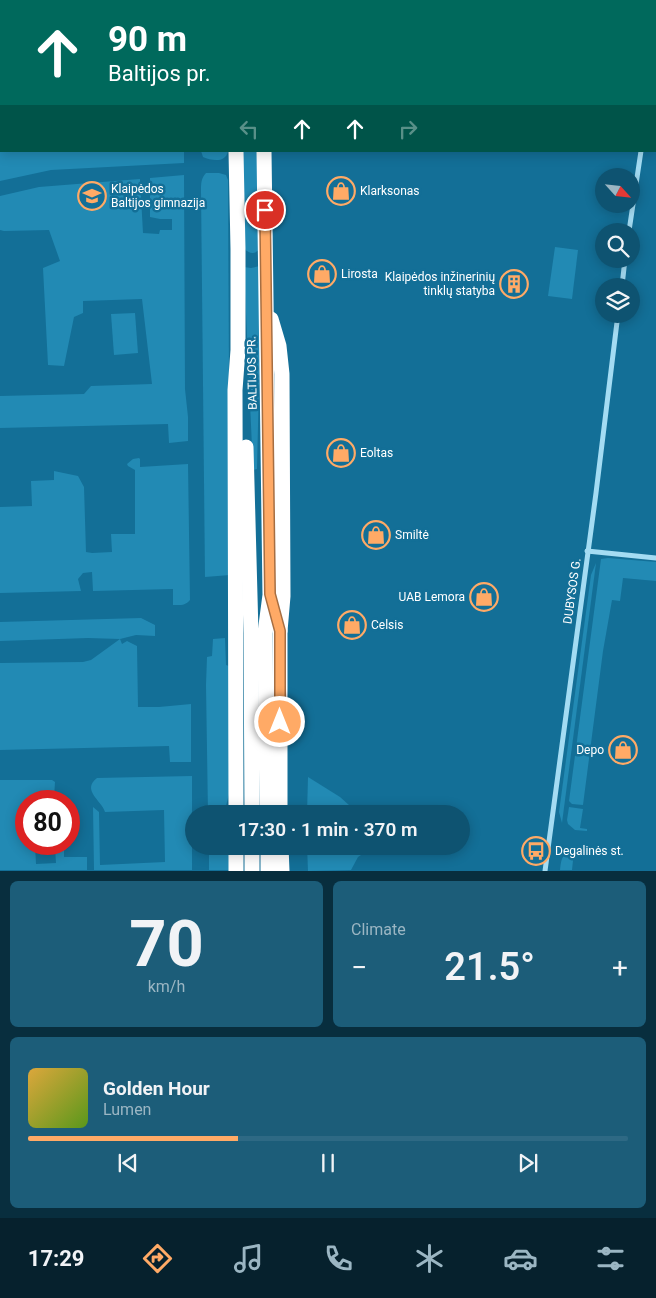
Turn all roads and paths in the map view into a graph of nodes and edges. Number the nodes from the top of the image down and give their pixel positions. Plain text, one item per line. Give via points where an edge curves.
1 (236, 152) edge
2 (264, 152) edge
3 (641, 152) edge
4 (630, 223) edge
5 (238, 249) junction
6 (266, 254) junction
7 (266, 303) junction
8 (617, 323) edge
9 (238, 350) junction
10 (588, 551) junction
11 (656, 558) edge
12 (270, 594) junction
13 (280, 631) junction
14 (236, 805) edge
15 (252, 805) edge
16 (267, 805) edge
17 (280, 805) edge
18 (236, 855) edge
19 (252, 855) edge
20 (268, 855) edge
21 (281, 855) edge
22 (236, 870) edge
23 (252, 870) edge
24 (268, 870) edge
25 (282, 870) edge
26 (545, 870) edge

1 - 5 highway, BALTIJOS PR.
2 - 6 highway, BALTIJOS PR.
3 - 4 street
5 - 6 highway via 245,258 252,260
5 - 9 highway, BALTIJOS PR.
6 - 7 highway, BALTIJOS PR.
7 - 12 highway, BALTIJOS PR.
7 - 13 highway via 279,346 282,374 283,596
8 - 10 street, DUBYSOS G.
9 - 14 highway via 235,390
9 - 15 highway via 243,392 251,633
10 - 11 street
10 - 26 street, DUBYSOS G.
12 - 13 highway
12 - 16 highway via 265,633
13 - 17 highway
18 - 22 highway
19 - 23 highway
20 - 24 highway
21 - 25 highway

